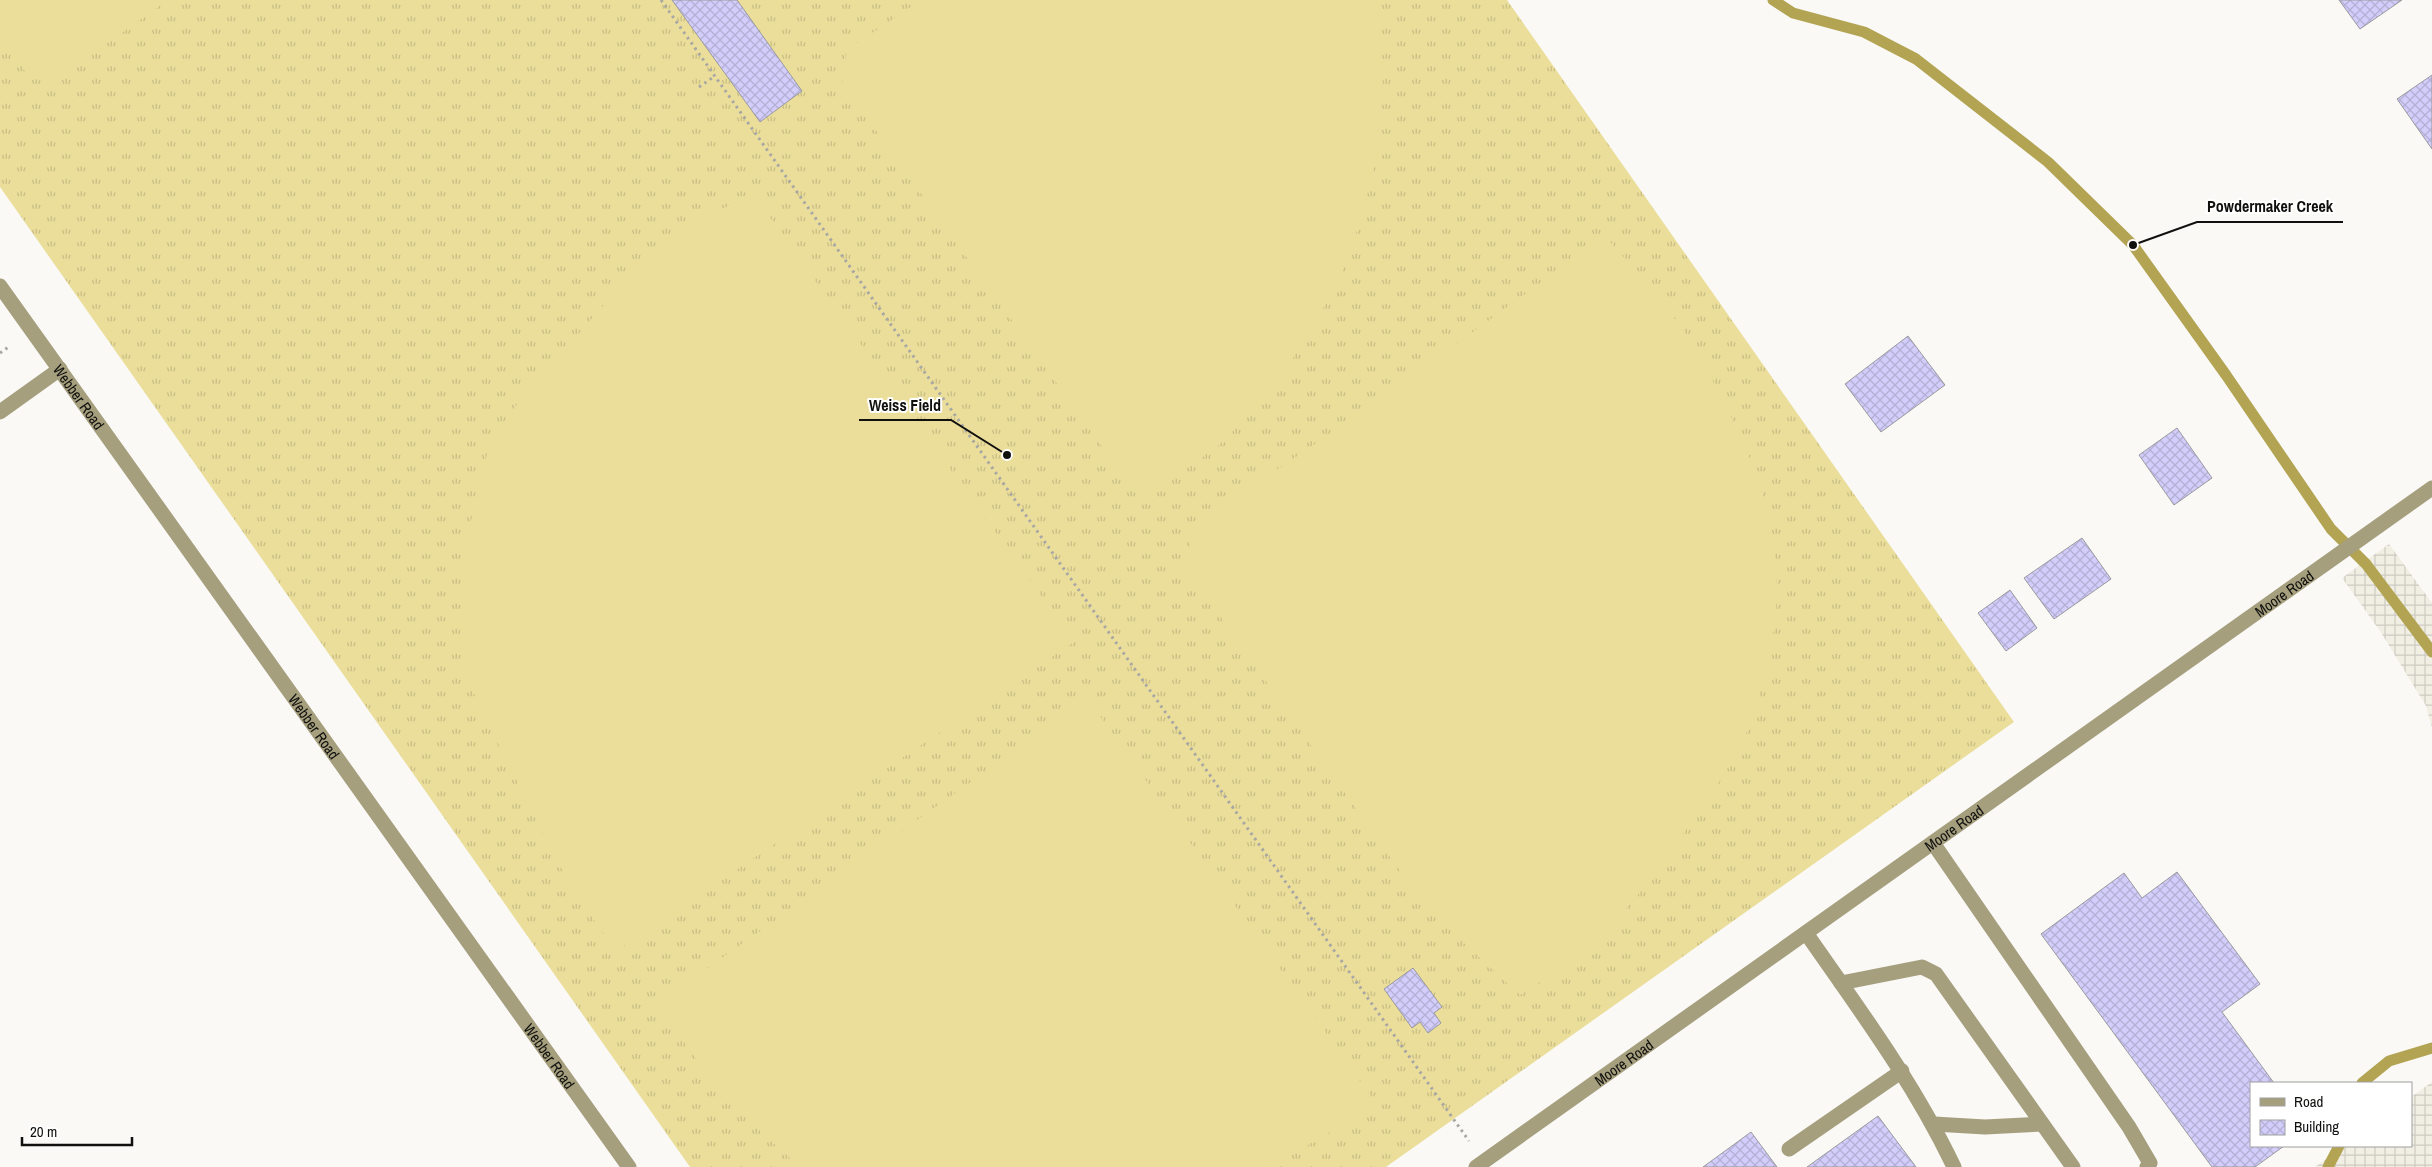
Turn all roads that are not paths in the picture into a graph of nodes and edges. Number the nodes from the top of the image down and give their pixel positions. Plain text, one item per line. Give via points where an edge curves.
1 (0, 286) edge
2 (60, 369) junction
3 (0, 412) edge
4 (2432, 488) edge
5 (1934, 843) junction
6 (1806, 933) junction
7 (1841, 983) junction
8 (1902, 1071) junction
9 (1934, 1124) junction
10 (2042, 1124) junction
11 (1789, 1149) dead end
12 (1480, 1164) edge
13 (629, 1167) edge
14 (1954, 1167) edge
15 (2073, 1167) edge
16 (2147, 1167) edge

1 - 2 street, Webber Road
2 - 3 street
2 - 13 street, Webber Road
4 - 5 street, Moore Road
5 - 6 street, Moore Road
5 - 16 street via 2129,1127 2150,1163
6 - 7 street
6 - 12 street, Moore Road
7 - 8 street
7 - 10 street via 1922,967 1936,974
8 - 9 street
8 - 11 street
9 - 10 street
9 - 14 street
10 - 15 street

